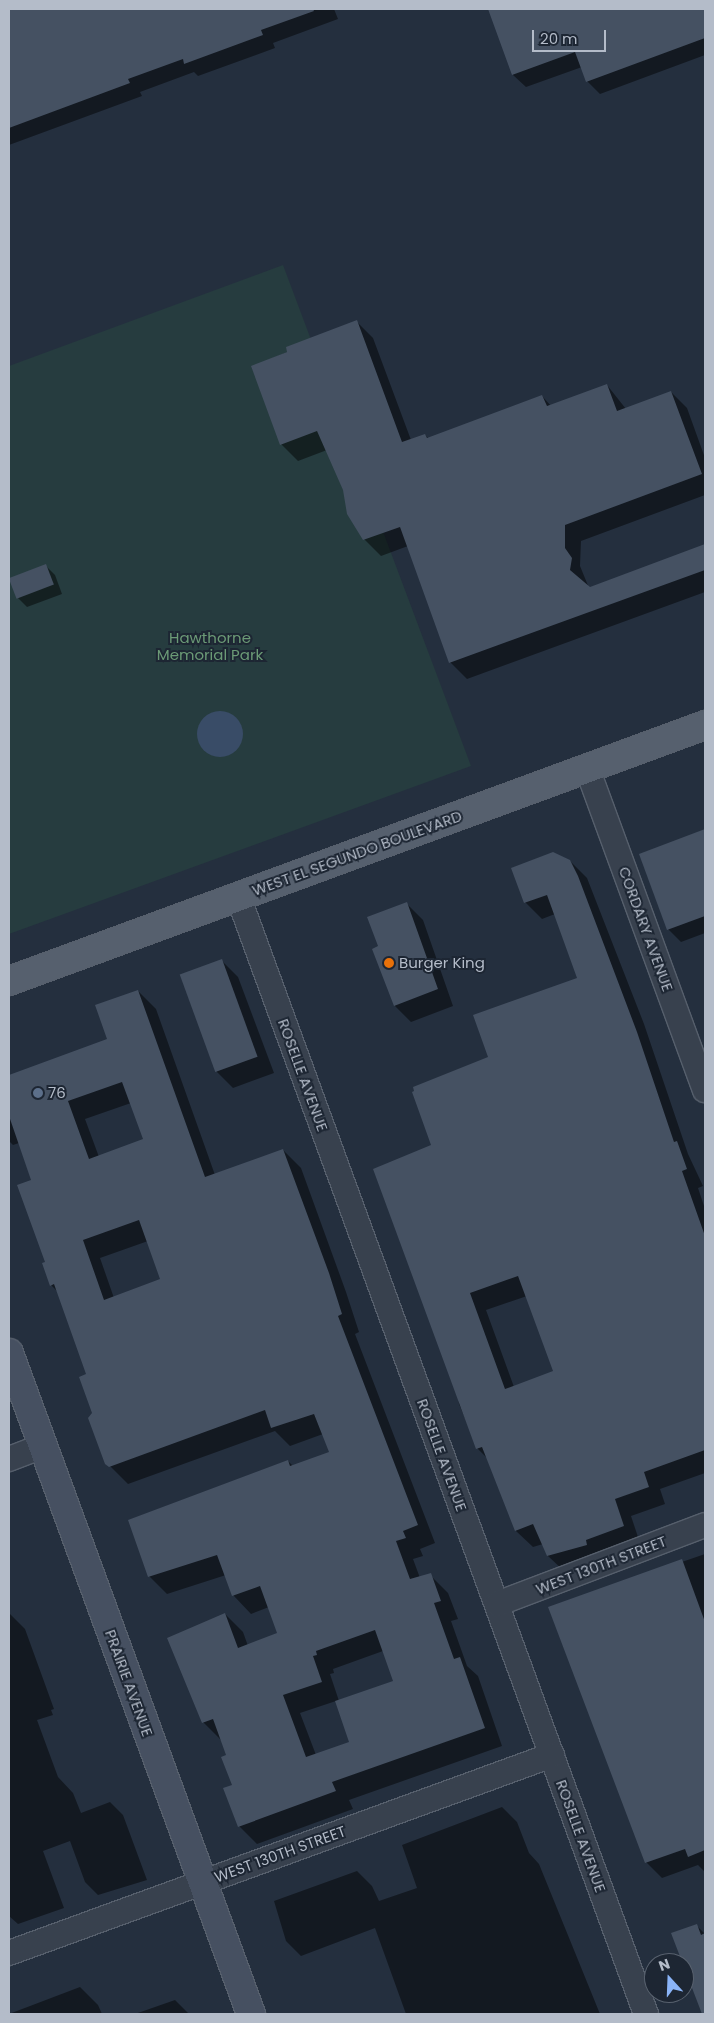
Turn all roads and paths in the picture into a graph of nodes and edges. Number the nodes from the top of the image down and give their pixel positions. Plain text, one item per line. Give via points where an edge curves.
1 (705, 725) edge
2 (587, 768) junction
3 (238, 896) junction
4 (9, 981) edge
5 (705, 1090) edge
6 (9, 1353) edge
7 (43, 1446) junction
8 (9, 1459) edge
9 (705, 1525) edge
10 (497, 1604) junction
11 (552, 1755) junction
12 (202, 1882) junction
13 (9, 1953) edge
14 (250, 2014) edge
15 (646, 2014) edge

1 - 2 main road, WEST EL SEGUNDO BOULEVARD
2 - 3 main road, WEST EL SEGUNDO BOULEVARD
2 - 5 street, CORDARY AVENUE
3 - 4 main road, WEST EL SEGUNDO BOULEVARD
3 - 10 street, ROSELLE AVENUE
6 - 7 main road, PRAIRIE AVENUE
7 - 8 street
7 - 12 main road, PRAIRIE AVENUE
9 - 10 street, WEST 130TH STREET
10 - 11 street, ROSELLE AVENUE
11 - 12 street, WEST 130TH STREET
11 - 15 street, ROSELLE AVENUE
12 - 13 street, WEST 130TH STREET
12 - 14 main road, PRAIRIE AVENUE

